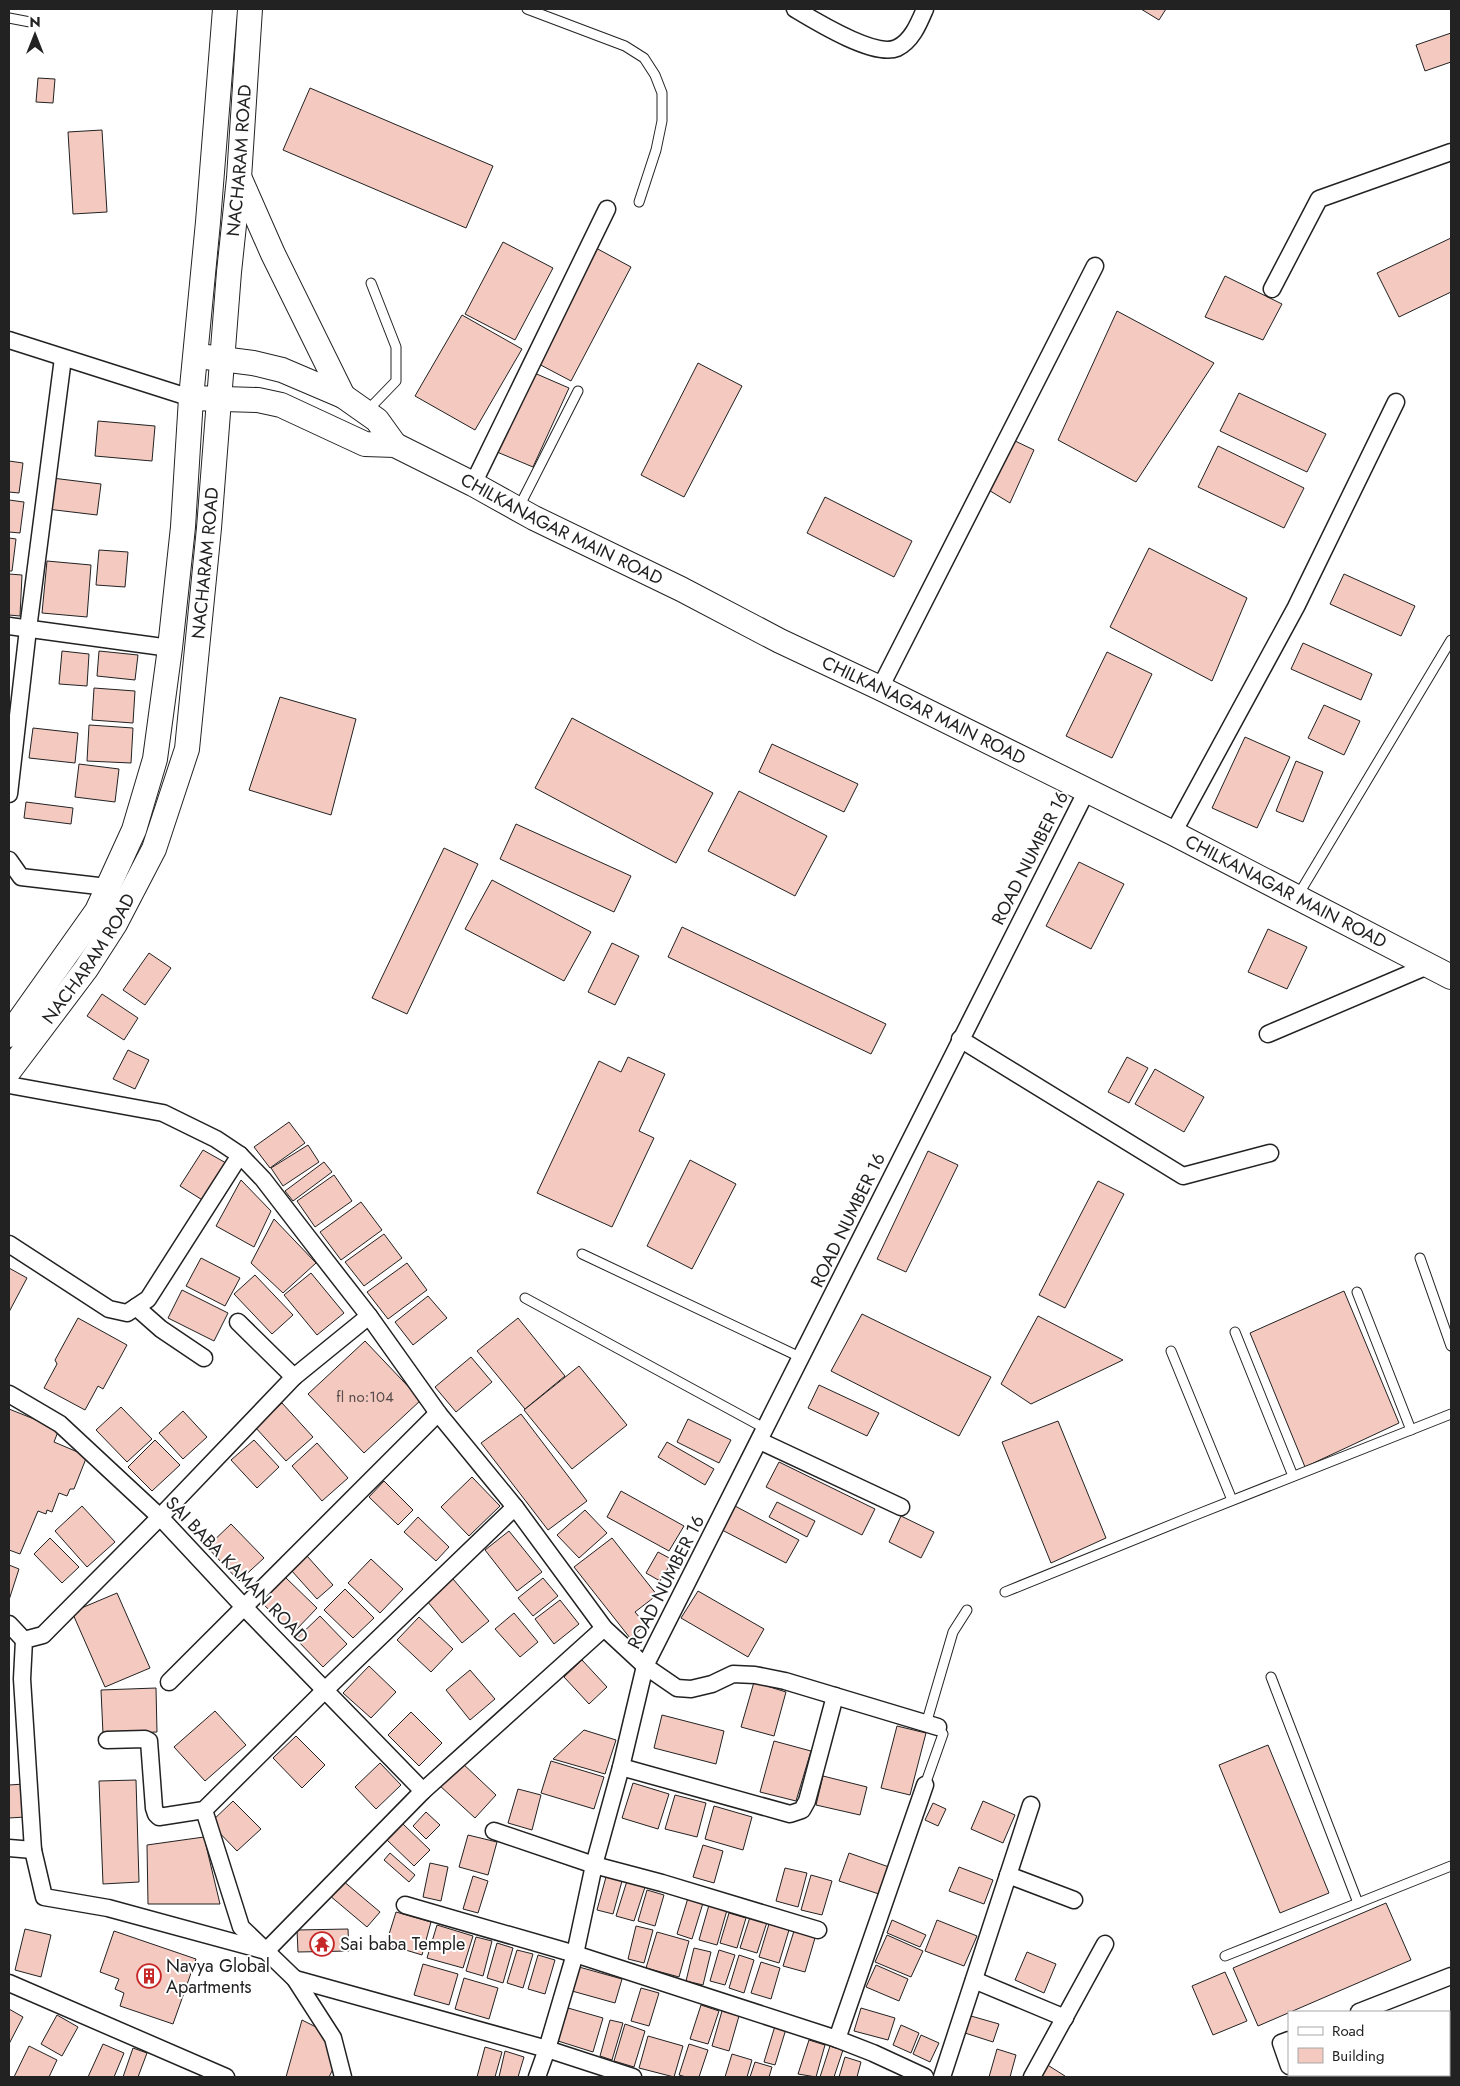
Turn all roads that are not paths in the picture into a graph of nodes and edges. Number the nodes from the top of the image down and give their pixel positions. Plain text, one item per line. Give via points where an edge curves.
1 (225, 9) edge
2 (250, 9) edge
3 (527, 9) edge
4 (795, 9) edge
5 (925, 9) edge
6 (9, 18) edge
7 (30, 22) dead end
8 (1451, 152) edge
9 (239, 178) junction
10 (639, 202) dead end
11 (607, 209) dead end
12 (1094, 266) dead end
13 (371, 283) dead end
14 (1272, 289) dead end
15 (9, 340) edge
16 (195, 356) junction
17 (63, 358) junction
18 (222, 358) junction
19 (578, 391) dead end
20 (342, 396) junction
21 (191, 398) junction
22 (218, 400) junction
23 (1396, 402) dead end
24 (366, 412) junction
25 (395, 445) junction
26 (474, 484) junction
27 (518, 509) junction
28 (9, 626) edge
29 (28, 629) junction
30 (1451, 640) edge
31 (170, 648) junction
32 (880, 688) junction
33 (1086, 792) junction
34 (9, 794) edge
35 (1173, 833) junction
36 (9, 860) edge
37 (107, 887) junction
38 (1297, 898) junction
39 (1430, 965) junction
40 (1451, 977) edge
41 (1268, 1034) dead end
42 (9, 1035) edge
43 (960, 1039) junction
44 (9, 1071) edge
45 (9, 1085) edge
46 (1270, 1153) dead end
47 (240, 1155) junction
48 (9, 1244) edge
49 (582, 1254) dead end
50 (1420, 1258) dead end
51 (1357, 1292) dead end
52 (525, 1298) dead end
53 (136, 1307) junction
54 (369, 1316) junction
55 (238, 1322) dead end
56 (1235, 1332) dead end
57 (1451, 1346) edge
58 (1171, 1350) dead end
59 (204, 1358) dead end
60 (802, 1358) junction
61 (294, 1377) junction
62 (9, 1394) edge
63 (438, 1413) junction
64 (1451, 1414) edge
65 (1411, 1430) junction
66 (763, 1435) junction
67 (1293, 1476) junction
68 (1232, 1500) junction
69 (515, 1507) junction
70 (901, 1507) dead end
71 (160, 1517) junction
72 (1005, 1592) dead end
73 (244, 1607) junction
74 (966, 1610) dead end
75 (9, 1624) edge
76 (604, 1628) junction
77 (24, 1640) junction
78 (645, 1666) junction
79 (1270, 1677) dead end
80 (15, 1681) edge
81 (169, 1682) dead end
82 (325, 1690) junction
83 (835, 1696) junction
84 (932, 1726) junction
85 (107, 1740) dead end
86 (621, 1767) junction
87 (925, 1784) joint
88 (423, 1791) junction
89 (1031, 1805) dead end
90 (204, 1810) junction
91 (494, 1830) dead end
92 (9, 1848) edge
93 (33, 1850) junction
94 (594, 1865) junction
95 (1451, 1866) edge
96 (1008, 1875) junction
97 (1074, 1900) dead end
98 (1358, 1903) junction
99 (405, 1905) dead end
100 (818, 1930) dead end
101 (1105, 1944) dead end
102 (266, 1951) junction
103 (574, 1954) junction
104 (1225, 1956) dead end
105 (1451, 1976) edge
106 (295, 1979) junction
107 (974, 1980) junction
108 (9, 1984) edge
109 (1363, 2011) edge
110 (1065, 2018) junction
111 (837, 2040) junction
112 (1288, 2040) edge
113 (547, 2049) junction
114 (1288, 2063) edge
115 (226, 2077) edge
116 (343, 2077) edge
117 (537, 2077) edge
118 (633, 2077) edge
119 (925, 2077) edge
120 (942, 2077) edge
121 (1032, 2077) edge

1 - 16 main road, NACHARAM ROAD
2 - 9 main road, NACHARAM ROAD
3 - 10 lane via 625,46 644,58 655,75 662,93 662,122
4 - 5 street via 837,33 881,50 896,49 908,40 918,27
6 - 7 lane
8 - 14 street via 1319,199
9 - 18 main road, NACHARAM ROAD
9 - 20 main road
11 - 26 street
12 - 32 street
13 - 24 lane via 396,347 396,381
15 - 17 street
16 - 18 main road
16 - 21 main road, NACHARAM ROAD
17 - 21 street
17 - 29 street
18 - 20 main road via 282,370
18 - 22 main road, NACHARAM ROAD
19 - 27 lane
20 - 24 main road
21 - 22 main road
21 - 31 main road, NACHARAM ROAD via 183,527
22 - 25 main road via 258,400 281,404 365,444
22 - 44 main road, NACHARAM ROAD via 187,749 154,849 115,924 86,969
23 - 35 street via 1296,607
24 - 25 main road via 378,420
25 - 26 main road, CHILKANAGAR MAIN ROAD
26 - 27 main road, CHILKANAGAR MAIN ROAD
27 - 32 main road, CHILKANAGAR MAIN ROAD
28 - 29 street
29 - 31 street
29 - 34 street
30 - 38 lane
31 - 37 main road, NACHARAM ROAD via 155,759 134,830
32 - 33 main road, CHILKANAGAR MAIN ROAD
33 - 35 main road, CHILKANAGAR MAIN ROAD
33 - 43 street, ROAD NUMBER 16
35 - 38 main road, CHILKANAGAR MAIN ROAD
36 - 37 street via 21,877
37 - 42 main road, NACHARAM ROAD via 97,911
38 - 39 main road, CHILKANAGAR MAIN ROAD
39 - 40 main road, CHILKANAGAR MAIN ROAD
39 - 41 street
43 - 46 street via 1183,1176
43 - 60 street, ROAD NUMBER 16
45 - 47 street via 163,1113 216,1139
47 - 53 street via 148,1299
47 - 54 street via 263,1179
48 - 53 street via 109,1309 126,1313
49 - 60 lane
50 - 57 lane
51 - 65 lane
52 - 66 lane
53 - 59 street via 161,1329
54 - 61 street
54 - 63 street
55 - 61 street
56 - 67 lane
58 - 68 lane
60 - 66 street, ROAD NUMBER 16
61 - 71 street
62 - 71 street, SAI BABA KAMAN ROAD via 60,1424
63 - 69 street
63 - 73 street
64 - 65 lane
65 - 67 lane
66 - 70 street
66 - 78 street, ROAD NUMBER 16
67 - 68 lane
68 - 72 lane
69 - 76 street
69 - 82 street
71 - 73 street, SAI BABA KAMAN ROAD
71 - 77 street via 43,1634
73 - 81 street
73 - 82 street, SAI BABA KAMAN ROAD
74 - 84 lane via 953,1632
75 - 77 street
76 - 78 street
76 - 88 street
77 - 80 street
78 - 83 street via 677,1688 691,1689 712,1684 733,1674 785,1681
78 - 86 street, ROAD NUMBER 16
79 - 98 lane
80 - 93 street
82 - 88 street, SAI BABA KAMAN ROAD
82 - 90 street
83 - 84 street
83 - 86 street via 806,1801 802,1810 790,1814
84 - 87 lane via 943,1734
85 - 90 street via 149,1741 154,1808 159,1817
86 - 94 street, ROAD NUMBER 16
87 - 111 street
88 - 102 street
89 - 96 street
90 - 102 street via 241,1926
91 - 94 street
92 - 93 street
93 - 102 street via 44,1898 108,1908
94 - 100 street
94 - 103 street, ROAD NUMBER 16
95 - 98 lane
96 - 97 street
96 - 107 street
98 - 104 lane
99 - 103 street
101 - 110 street
102 - 106 street
103 - 111 street
103 - 113 street, ROAD NUMBER 16
105 - 109 street
106 - 113 street
106 - 116 street via 333,2038
107 - 110 street
107 - 120 street
108 - 115 street
110 - 121 street
111 - 119 street
112 - 114 street via 1281,2044
113 - 117 street, ROAD NUMBER 16
113 - 118 street

